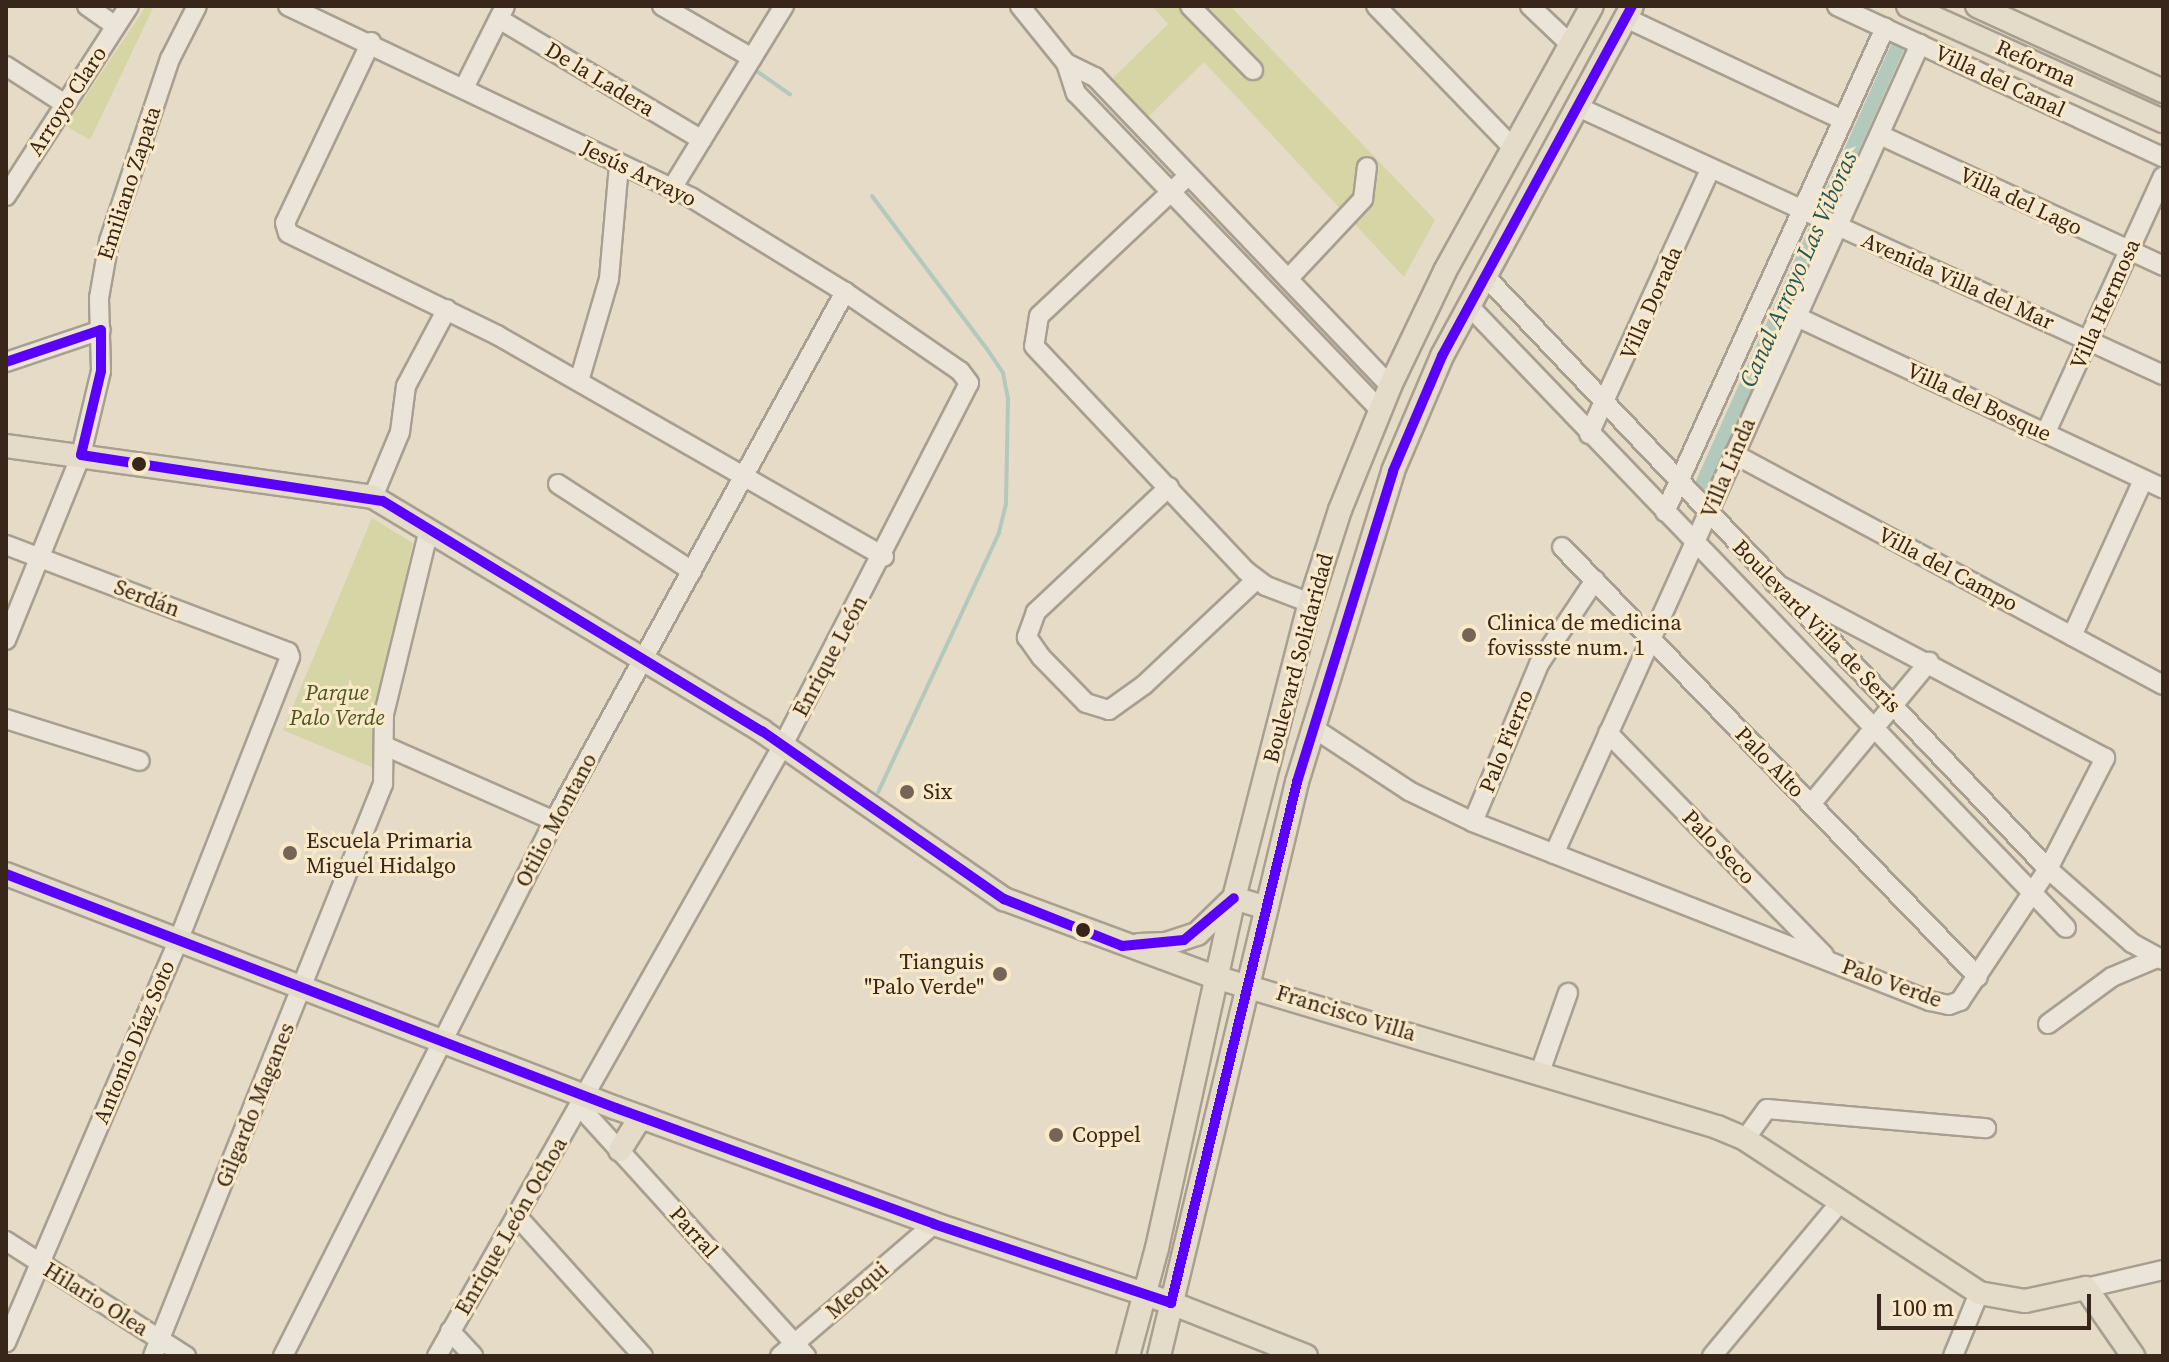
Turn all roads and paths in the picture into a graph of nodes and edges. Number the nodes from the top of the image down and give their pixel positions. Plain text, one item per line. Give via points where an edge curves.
1 (87, 6) edge
2 (129, 6) edge
3 (197, 6) edge
4 (288, 6) edge
5 (662, 6) edge
6 (784, 6) edge
7 (1020, 6) edge
8 (1190, 6) edge
9 (1376, 6) edge
10 (1530, 6) edge
11 (1592, 6) edge
12 (1837, 6) edge
13 (1908, 6) edge
14 (1977, 6) edge
15 (502, 12) edge
16 (1629, 12) edge
17 (116, 26) junction
18 (1885, 28) junction
19 (371, 42) junction
20 (1570, 44) junction
21 (1920, 44) junction
22 (752, 58) junction
23 (1066, 63) junction
24 (6, 66) edge
25 (1253, 70) dead end
26 (2117, 70) junction
27 (465, 86) junction
28 (2163, 91) edge
29 (2107, 95) junction
30 (65, 104) junction
31 (1578, 107) junction
32 (1843, 120) junction
33 (2163, 121) edge
34 (1880, 135) junction
35 (702, 140) junction
36 (1513, 148) junction
37 (2163, 157) edge
38 (619, 164) junction
39 (1367, 167) dead end
40 (1710, 170) junction
41 (1188, 176) junction
42 (2163, 176) edge
43 (672, 188) junction
44 (7, 191) edge
45 (1170, 192) junction
46 (1806, 211) junction
47 (1836, 226) junction
48 (2129, 250) junction
49 (2163, 266) edge
50 (1485, 276) junction
51 (1288, 279) junction
52 (845, 292) junction
53 (1469, 306) junction
54 (447, 309) junction
55 (1795, 316) junction
56 (101, 330) junction
57 (2088, 340) junction
58 (1344, 343) junction
59 (1329, 359) junction
60 (6, 362) edge
61 (2163, 375) edge
62 (967, 378) joint
63 (579, 381) junction
64 (1390, 386) junction
65 (1606, 405) junction
66 (1380, 410) junction
67 (2046, 432) junction
68 (1589, 434) junction
69 (6, 446) edge
70 (1734, 454) junction
71 (81, 455) junction
72 (742, 477) junction
73 (2143, 480) junction
74 (1679, 483) junction
75 (558, 484) dead end
76 (1169, 487) junction
77 (2163, 488) edge
78 (373, 497) junction
79 (1665, 512) junction
80 (1709, 514) junction
81 (429, 529) junction
82 (1694, 542) junction
83 (6, 545) edge
84 (1562, 547) dead end
85 (884, 557) junction
86 (40, 558) junction
87 (692, 571) junction
88 (1256, 580) junction
89 (1595, 580) junction
90 (1775, 583) junction
91 (1310, 603) junction
92 (2072, 636) junction
93 (1651, 639) junction
94 (6, 640) edge
95 (288, 652) joint
96 (642, 657) junction
97 (1929, 662) junction
98 (2162, 681) edge
99 (1893, 706) junction
100 (6, 719) edge
101 (1312, 727) junction
102 (1874, 728) junction
103 (1608, 733) junction
104 (783, 745) junction
105 (385, 746) junction
106 (140, 761) dead end
107 (1811, 804) junction
108 (554, 821) junction
109 (1473, 822) junction
110 (1554, 854) junction
111 (2048, 869) junction
112 (6, 874) edge
113 (2034, 893) junction
114 (1234, 898) junction
115 (1267, 908) junction
116 (2066, 928) dead end
117 (179, 939) junction
118 (1122, 946) junction
119 (2160, 959) edge
120 (1829, 960) junction
121 (1215, 977) junction
122 (1978, 977) junction
123 (1248, 984) junction
124 (303, 987) junction
125 (1568, 993) dead end
126 (2048, 1024) dead end
127 (442, 1039) junction
128 (1540, 1072) junction
129 (584, 1102) junction
130 (641, 1117) junction
131 (1986, 1128) dead end
132 (1745, 1139) junction
133 (620, 1150) junction
134 (1841, 1201) junction
135 (516, 1215) junction
136 (934, 1224) junction
137 (6, 1241) edge
138 (39, 1263) junction
139 (2163, 1270) edge
140 (2086, 1288) junction
141 (1979, 1293) junction
142 (1144, 1294) junction
143 (1171, 1303) junction
144 (450, 1331) junction
145 (6, 1342) edge
146 (156, 1348) edge
147 (800, 1350) edge
148 (186, 1356) edge
149 (283, 1356) edge
150 (437, 1356) edge
151 (473, 1356) edge
152 (643, 1356) edge
153 (780, 1356) edge
154 (1128, 1356) edge
155 (1159, 1356) edge
156 (1306, 1356) edge
157 (1712, 1356) edge
158 (1953, 1356) edge
159 (2133, 1356) edge

1 - 17 street
2 - 17 street, Arroyo Claro
3 - 56 street, Emiliano Zapata via 170,59 109,241 99,298
4 - 19 street, Jesús Arvayo
5 - 22 street
6 - 22 street
7 - 23 street
8 - 25 street
9 - 36 street
10 - 20 street
11 - 20 main road, Boulevard Solidaridad
12 - 18 street, Villa del Canal
13 - 29 main road, Reforma
14 - 26 main road, Reforma
15 - 27 street
15 - 35 street, De la Ladera
16 - 31 main road, Boulevard Solidaridad
16 - 32 street
17 - 30 street, Arroyo Claro
18 - 21 street, Villa del Canal
18 - 32 street, Villa Linda
19 - 27 street, Jesús Arvayo
19 - 54 street via 286,229
20 - 36 main road, Boulevard Solidaridad
21 - 34 street, Villa Linda
21 - 37 street, Villa del Canal
22 - 35 street
23 - 41 street via 1095,77
23 - 45 street via 1076,93
24 - 30 street
26 - 28 main road, Reforma
26 - 29 main road
27 - 38 street, Jesús Arvayo
29 - 33 main road, Reforma
30 - 44 street, Arroyo Claro
31 - 40 street, Avenida Villa del Mar
31 - 50 main road, Boulevard Solidaridad
32 - 46 street, Villa Linda
34 - 47 street, Villa Linda
34 - 48 street, Villa del Lago
35 - 43 street
36 - 64 main road, Boulevard Solidaridad
38 - 43 street, Jesús Arvayo
38 - 63 street via 609,279
39 - 51 street via 1363,199
40 - 46 street, Avenida Villa del Mar
40 - 65 street, Villa Dorada
41 - 45 street
41 - 51 street
42 - 48 street, Villa Hermosa
43 - 52 street, Jesús Arvayo
45 - 59 street
45 - 76 street via 1059,295 1039,316 1032,334 1042,358
46 - 47 street, Avenida Villa del Mar
46 - 74 street, Villa Linda
47 - 55 street, Villa Linda
47 - 57 street, Avenida Villa del Mar
48 - 49 street, Villa del Lago
48 - 57 street, Villa Hermosa
50 - 53 main road, Boulevard Solidaridad
50 - 65 street, Boulevard Viila de Seris
51 - 58 street
52 - 62 street, Jesús Arvayo
52 - 72 street, Otilio Montano
53 - 68 street, Boulevard Viila de Seris
53 - 101 main road, Boulevard Solidaridad via 1393,471
54 - 63 street
54 - 78 street via 406,386 400,432
55 - 67 street, Villa del Bosque
55 - 70 street, Villa Linda
56 - 60 street
56 - 71 street, Emiliano Zapata via 101,371
57 - 61 street, Avenida Villa del Mar
57 - 67 street, Villa Hermosa
58 - 59 street
58 - 64 street
59 - 66 street
62 - 85 street, Enrique León via 969,387
63 - 72 street
64 - 66 main road, Boulevard Solidaridad
65 - 68 street, Villa Dorada
65 - 74 street, Boulevard Viila de Seris
66 - 91 main road, Boulevard Solidaridad
67 - 73 street, Villa del Bosque
68 - 79 street, Boulevard Viila de Seris
69 - 71 main road, Francisco Villa
70 - 80 street, Villa Linda
70 - 92 street, Villa del Campo
71 - 78 main road, Francisco Villa
71 - 86 street, Emiliano Zapata
72 - 85 street
72 - 87 street, Otilio Montano
73 - 77 street, Villa del Bosque
73 - 92 street
74 - 79 street, Villa Linda
74 - 80 street, Boulevard Viila de Seris
75 - 87 street
76 - 88 street
76 - 88 street via 1031,619 1027,637 1041,657 1086,703 1109,710 1144,685
78 - 81 main road, Francisco Villa
79 - 82 street, Boulevard Viila de Seris
80 - 82 street, Villa Linda
80 - 90 street, Boulevard Viila de Seris
81 - 96 main road, Francisco Villa
81 - 105 street, Gilgardo Maganes via 387,698
82 - 93 street, Villa Linda
82 - 102 street, Boulevard Viila de Seris
83 - 86 street, Serdán
84 - 89 street, Palo Alto
85 - 104 street, Enrique León
86 - 94 street, Emiliano Zapata
86 - 95 street, Serdán
87 - 96 street, Otilio Montano
88 - 91 street
89 - 93 street, Palo Alto
89 - 109 street, Palo Fierro via 1539,664
90 - 97 street, Palo Verde
90 - 99 street, Boulevard Viila de Seris
91 - 114 main road, Boulevard Solidaridad
92 - 98 street, Villa del Campo
93 - 103 street, Villa Linda
93 - 107 street, Palo Alto
95 - 117 street, Antonio Díaz Soto
96 - 104 main road, Francisco Villa
96 - 108 street, Otilio Montano
97 - 99 street
97 - 111 street, Palo Verde via 2105,758
99 - 102 street
99 - 111 street, Boulevard Viila de Seris
100 - 106 street
101 - 109 street, Palo Verde via 1409,791
101 - 115 main road, Boulevard Solidaridad
102 - 107 street
102 - 113 street, Boulevard Viila de Seris
103 - 110 street, Villa Linda
103 - 120 street, Palo Seco
104 - 118 main road, Francisco Villa via 1004,899
104 - 129 street, Enrique León
105 - 108 street
105 - 124 street, Gilgardo Maganes via 383,784
107 - 122 street, Palo Alto
108 - 127 street, Otilio Montano
109 - 110 street, Palo Verde
110 - 120 street, Palo Verde
111 - 113 street, Palo Verde
111 - 119 street, Boulevard Viila de Seris via 2102,918
112 - 117 main road
113 - 116 street, Boulevard Viila de Seris
113 - 122 street, Palo Verde
114 - 115 main road
114 - 118 main road via 1184,940
114 - 121 main road, Boulevard Solidaridad
115 - 123 main road, Boulevard Solidaridad
117 - 124 main road
117 - 138 street, Antonio Díaz Soto
118 - 121 main road, Francisco Villa
119 - 126 street via 2112,977
120 - 122 street, Palo Verde via 1941,1005 1960,1001
121 - 123 main road, Francisco Villa
121 - 142 main road, Boulevard Solidaridad
123 - 128 main road, Francisco Villa
123 - 143 main road, Boulevard Solidaridad
124 - 127 main road
124 - 146 street, Gilgardo Maganes
125 - 128 street
127 - 129 main road
127 - 149 street, Otilio Montano
128 - 132 main road, Francisco Villa via 1691,1117
129 - 130 main road
129 - 133 street, Parral
129 - 135 street, Enrique León Ochoa
130 - 133 main road
130 - 136 main road
131 - 132 street via 1767,1109
132 - 134 main road, Francisco Villa
133 - 147 street, Parral
134 - 141 main road, Francisco Villa
134 - 157 street
135 - 144 street, Enrique León Ochoa
135 - 152 street
136 - 142 main road
136 - 147 street, Meoqui
137 - 138 street, Hilario Olea
138 - 145 street, Antonio Díaz Soto
138 - 146 street, Hilario Olea
139 - 140 street
140 - 141 main road, Francisco Villa via 2025,1301
140 - 159 main road
141 - 158 street
142 - 143 main road
142 - 154 main road, Boulevard Solidaridad
143 - 155 main road, Boulevard Solidaridad
143 - 156 main road
144 - 150 street, Enrique León Ochoa
144 - 151 street
146 - 148 street, Hilario Olea
147 - 153 street, Meoqui

